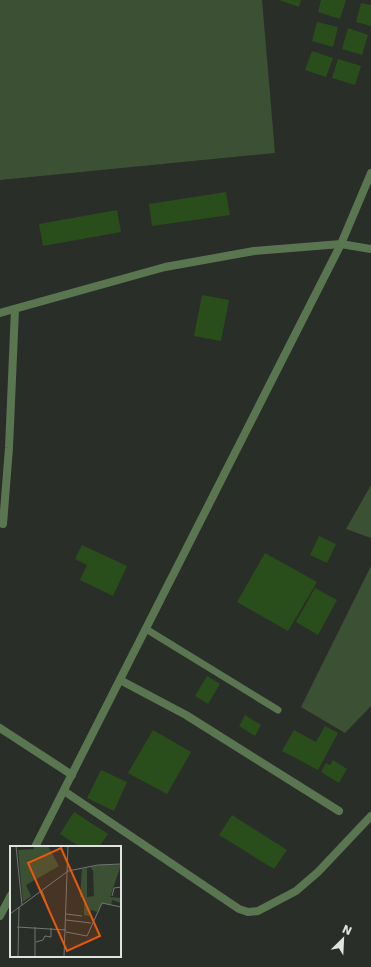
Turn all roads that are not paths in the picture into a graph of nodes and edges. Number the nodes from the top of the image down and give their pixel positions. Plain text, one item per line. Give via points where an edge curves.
1 (371, 173) edge
2 (341, 244) junction
3 (371, 249) edge
4 (15, 309) junction
5 (0, 313) edge
6 (3, 524) dead end
7 (146, 629) junction
8 (120, 680) junction
9 (278, 710) dead end
10 (0, 728) edge
11 (72, 775) junction
12 (64, 791) junction
13 (339, 811) dead end
14 (371, 816) edge
15 (36, 846) edge
16 (10, 897) edge
17 (0, 916) edge

1 - 2 street
2 - 3 street
2 - 4 street via 254,251 165,267
2 - 7 street
4 - 5 street
4 - 6 street
7 - 8 street
7 - 9 lane
8 - 11 street
8 - 13 street via 186,715
10 - 11 street
11 - 12 street
12 - 14 street via 239,909 248,912 258,912 296,891 318,872
12 - 15 street
16 - 17 street

